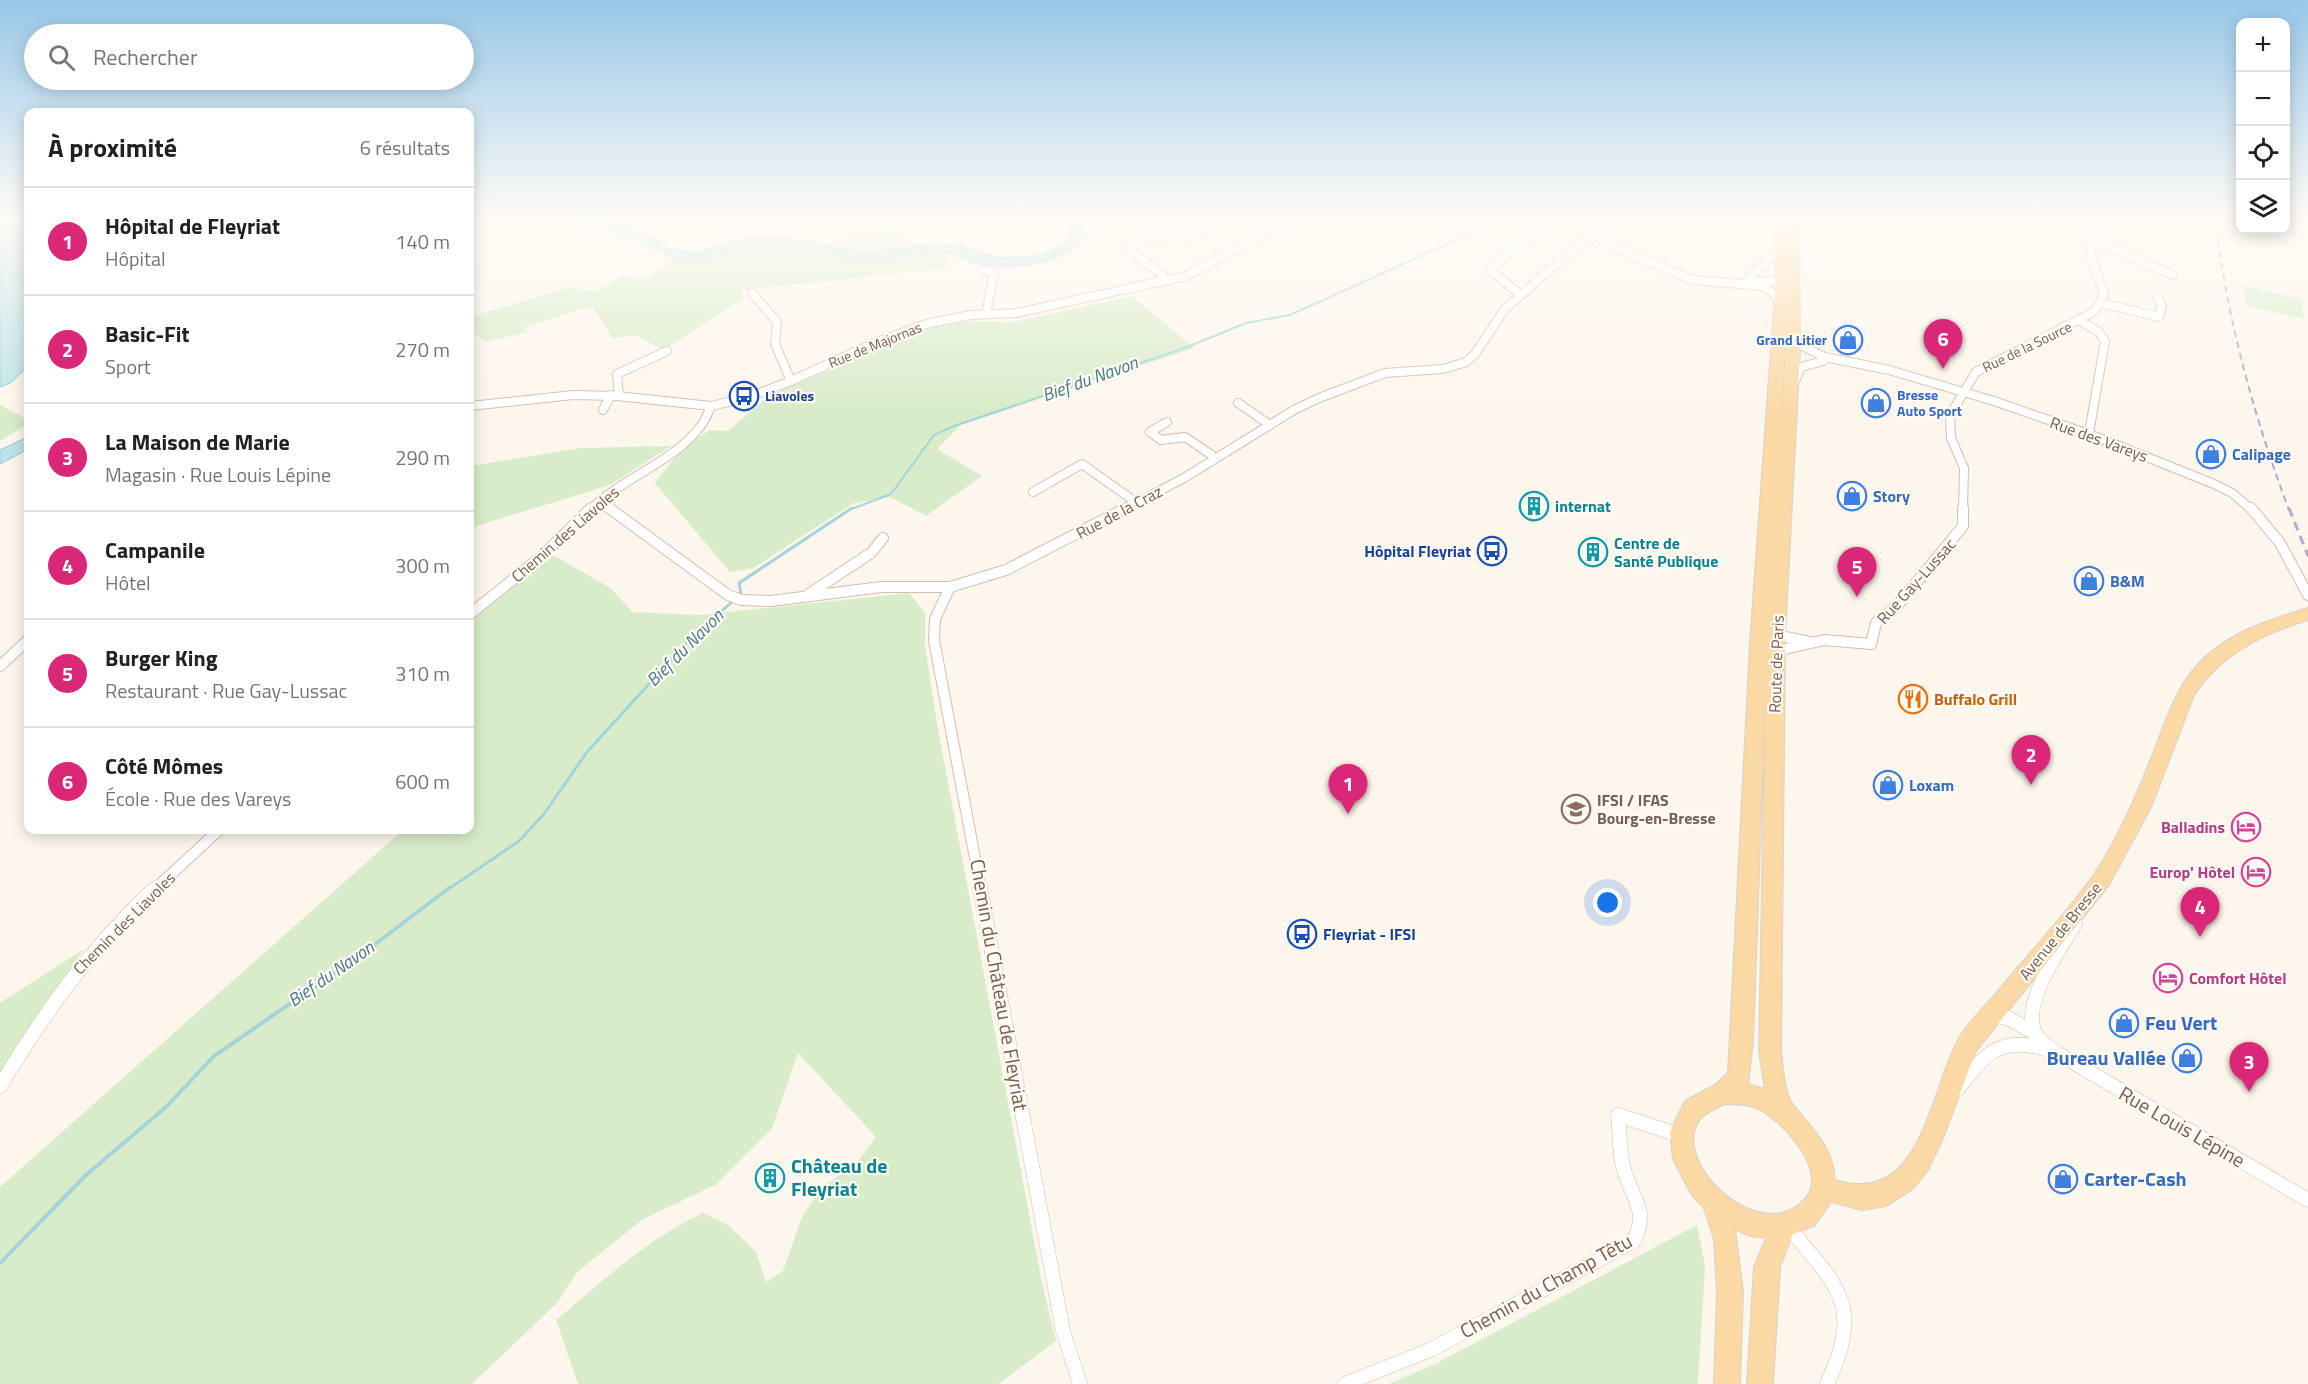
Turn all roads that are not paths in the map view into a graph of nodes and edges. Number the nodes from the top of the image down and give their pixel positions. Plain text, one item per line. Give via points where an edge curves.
1 (992, 282) edge
2 (1166, 282) edge
3 (1504, 282) edge
4 (1536, 282) edge
5 (1700, 282) edge
6 (1757, 282) edge
7 (1775, 282) edge
8 (1783, 282) edge
9 (1793, 282) edge
10 (2100, 282) edge
11 (1746, 283) junction
12 (1780, 283) junction
13 (1759, 285) junction
14 (752, 293) dead end
15 (1521, 295) junction
16 (2158, 298) dead end
17 (2101, 303) junction
18 (1786, 304) junction
19 (986, 314) junction
20 (2080, 321) junction
21 (1788, 339) junction
22 (667, 351) dead end
23 (1814, 354) junction
24 (1778, 355) junction
25 (1823, 361) junction
26 (1840, 361) junction
27 (791, 381) junction
28 (1963, 393) junction
29 (615, 396) junction
30 (1791, 396) junction
31 (1238, 403) dead end
32 (474, 406) edge
33 (711, 406) junction
34 (603, 410) dead end
35 (1167, 422) dead end
36 (1270, 425) junction
37 (2089, 434) junction
38 (1216, 458) junction
39 (1033, 492) dead end
40 (601, 499) junction
41 (1137, 503) junction
42 (883, 538) dead end
43 (950, 587) junction
44 (2308, 595) edge
45 (807, 596) junction
46 (474, 611) edge
47 (2305, 616) edge
48 (1810, 642) junction
49 (1776, 643) junction
50 (24, 644) edge
51 (0, 666) edge
52 (215, 834) edge
53 (2089, 898) junction
54 (1990, 1015) junction
55 (2036, 1034) junction
56 (2057, 1053) junction
57 (0, 1086) edge
58 (1723, 1093) junction
59 (1783, 1111) junction
60 (1936, 1124) junction
61 (1682, 1136) junction
62 (1823, 1188) junction
63 (2308, 1200) edge
64 (1715, 1203) junction
65 (1785, 1226) junction
66 (1080, 1384) edge
67 (1345, 1384) edge
68 (1727, 1384) edge
69 (1760, 1384) edge
70 (1827, 1384) edge

1 - 19 street
2 - 19 street, Rue de Majornas via 1016,313
3 - 15 street
4 - 15 street, Rue de la Craz
5 - 11 street
6 - 11 street
7 - 12 street
8 - 12 street
9 - 18 main road, Route de Paris
10 - 17 street via 2104,294
11 - 13 street
12 - 13 street
12 - 18 main road, Route de Paris
13 - 18 street
14 - 27 street via 777,322 775,344
15 - 36 street, Rue de la Craz via 1505,309 1466,362 1443,369 1369,377 1294,410
16 - 17 street via 2162,305 2159,317
17 - 20 street, Rue de la Source
18 - 21 main road, Route de Paris
19 - 27 street, Rue de Majornas via 946,319 903,331
20 - 28 street, Rue de la Source via 1981,368
20 - 37 street via 2099,332 2105,341
21 - 23 street, Rue des Vareys
21 - 23 street, Rue des Vareys
21 - 24 main road, Route de Paris
21 - 24 street, Rue des Vareys
21 - 25 street, Rue des Vareys
21 - 30 main road, Route de Paris
22 - 29 street via 617,374
23 - 26 street, Rue des Vareys
24 - 58 main road, Route de Paris via 1759,644 1742,1041 1738,1078
25 - 26 street, Rue des Vareys
25 - 30 street, Rue des Vareys via 1801,368
26 - 28 street, Rue des Vareys via 1873,366
27 - 33 street, Rue de Majornas
28 - 37 street, Rue des Vareys
28 - 48 street, Rue Gay-Lussac via 1950,415 1949,426 1964,468 1964,518 1957,536 1897,606 1876,623 1871,644
29 - 32 street, Rue de Majornas via 544,397
29 - 33 street, Rue de Majornas
29 - 34 street
30 - 49 main road, Route de Paris
31 - 36 street
33 - 40 street, Chemin des Liavoles via 700,427 674,450
35 - 38 street via 1150,432 1161,440 1185,437
36 - 38 street, Rue de la Craz
37 - 44 street, Rue des Vareys via 2239,498 2288,556
38 - 41 street, Rue de la Craz
39 - 41 street via 1082,464
40 - 45 street, Rue de la Craz via 728,595 741,600 771,601
40 - 46 street, Chemin des Liavoles via 542,557
41 - 43 street, Rue de la Craz via 1006,570
42 - 45 street via 870,552
43 - 45 street, Rue de la Craz via 902,585
43 - 66 street, Chemin du Château de Fleyriat via 935,619 934,639 1063,1331
47 - 53 main road, Avenue de Bresse via 2240,638 2196,677 2131,828
48 - 49 street, Rue Gay-Lussac
48 - 49 street, Rue Gay-Lussac
49 - 59 main road, Route de Paris via 1770,1051
50 - 51 street
52 - 57 street, Chemin des Liavoles via 97,946 50,1006
53 - 54 main road, Avenue de Bresse
53 - 55 street via 2033,1005 2031,1021
54 - 55 street, Rue Louis Lépine via 2007,1018
54 - 60 main road, Avenue de Bresse via 1959,1059
55 - 56 street, Rue Louis Lépine
56 - 60 street via 2032,1043 2015,1041 2000,1045 1968,1076
56 - 63 street, Rue Louis Lépine
58 - 59 main road via 1763,1100
58 - 61 main road via 1695,1107
59 - 62 main road via 1809,1138 1820,1163
60 - 62 main road, Avenue de Bresse via 1921,1160 1904,1181 1884,1194 1862,1198
61 - 64 main road via 1690,1171
61 - 67 street, Chemin du Champ Têtu via 1618,1115 1623,1167 1642,1213 1642,1227 1634,1241 1430,1350
62 - 65 main road via 1811,1212
64 - 65 main road via 1737,1218 1761,1226
64 - 68 main road via 1726,1239 1730,1292
65 - 69 main road via 1767,1267
65 - 70 street via 1829,1276 1845,1306 1846,1336

